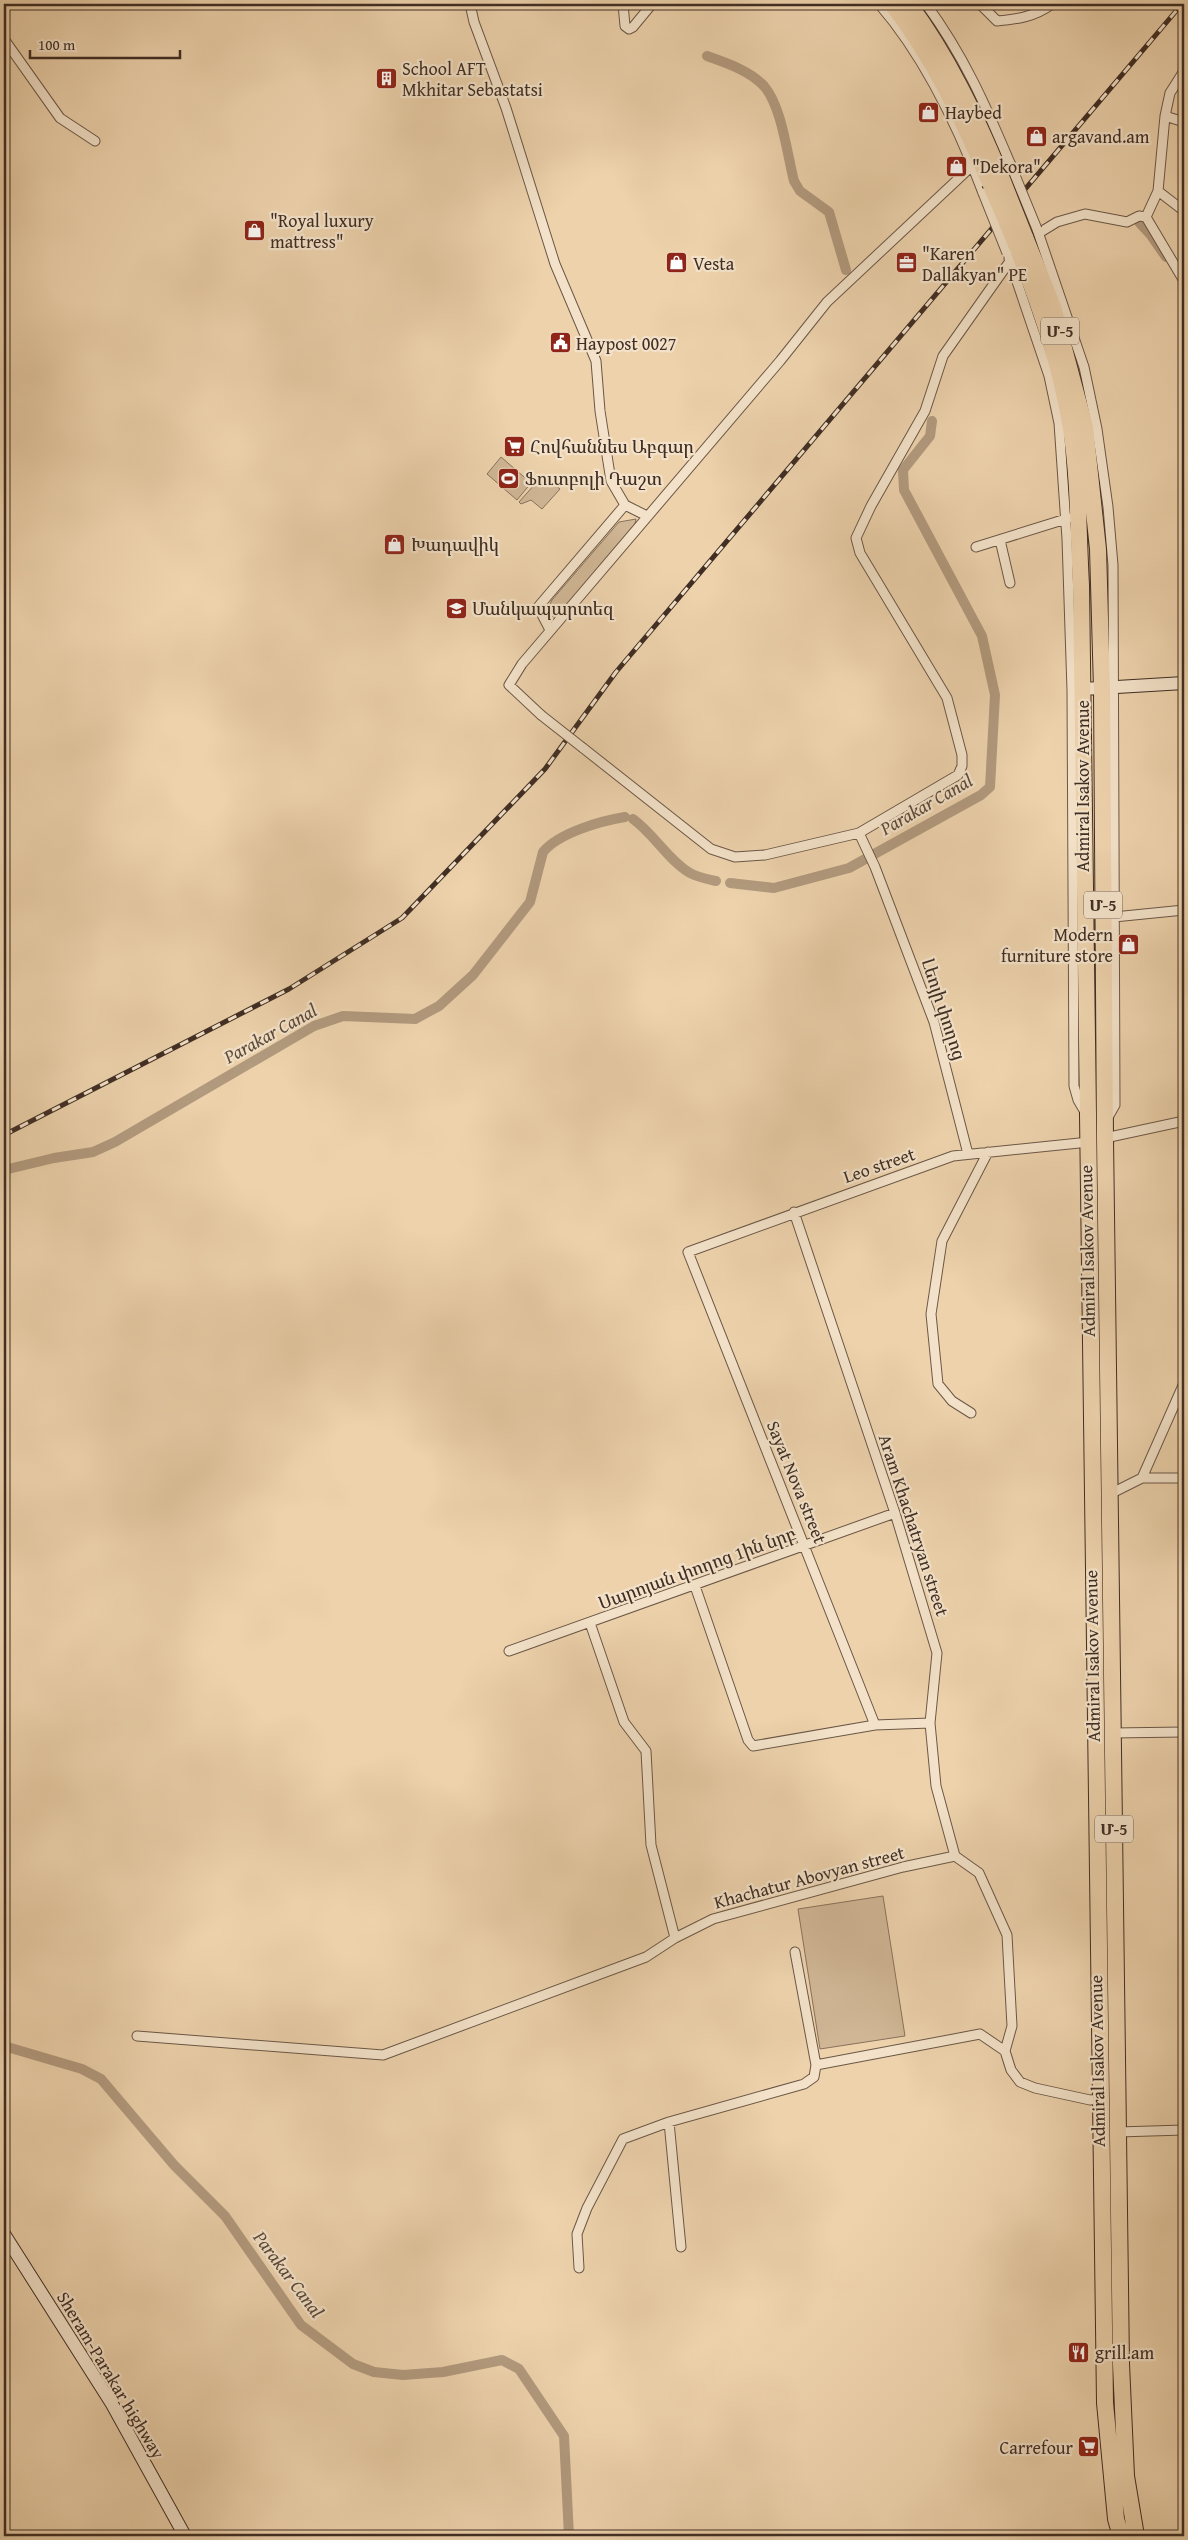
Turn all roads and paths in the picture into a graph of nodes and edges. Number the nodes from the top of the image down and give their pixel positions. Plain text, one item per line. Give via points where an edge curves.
1 (470, 4) edge
2 (622, 4) edge
3 (652, 4) edge
4 (879, 4) edge
5 (892, 4) edge
6 (909, 4) edge
7 (926, 4) edge
8 (980, 4) edge
9 (1052, 4) edge
10 (4, 39) edge
11 (1184, 71) edge
12 (1165, 116) junction
13 (1184, 122) edge
14 (95, 142) dead end
15 (972, 165) junction
16 (996, 178) junction
17 (1158, 191) junction
18 (1184, 211) edge
19 (1146, 217) junction
20 (1023, 243) junction
21 (1184, 281) edge
22 (625, 505) junction
23 (647, 516) junction
24 (1071, 517) junction
25 (1000, 540) junction
26 (976, 547) dead end
27 (1010, 583) dead end
28 (550, 630) junction
29 (1184, 683) edge
30 (1108, 688) junction
31 (1077, 689) junction
32 (859, 833) junction
33 (1184, 910) edge
34 (1114, 917) junction
35 (1184, 1121) edge
36 (1105, 1129) junction
37 (1089, 1142) junction
38 (988, 1152) junction
39 (968, 1154) junction
40 (794, 1212) junction
41 (688, 1252) joint
42 (1184, 1383) edge
43 (971, 1412) dead end
44 (1142, 1478) junction
45 (1184, 1478) edge
46 (1110, 1494) junction
47 (895, 1513) junction
48 (805, 1546) junction
49 (695, 1586) junction
50 (590, 1624) junction
51 (509, 1651) dead end
52 (930, 1723) junction
53 (875, 1725) junction
54 (1184, 1732) edge
55 (1113, 1733) junction
56 (956, 1856) junction
57 (675, 1938) junction
58 (795, 1952) dead end
59 (137, 2036) dead end
60 (1005, 2051) junction
61 (816, 2065) junction
62 (1101, 2099) junction
63 (669, 2122) junction
64 (1184, 2130) edge
65 (1118, 2132) junction
66 (4, 2234) edge
67 (681, 2247) dead end
68 (579, 2268) dead end
69 (1116, 2519) junction
70 (186, 2536) edge
71 (1112, 2536) edge
72 (1121, 2536) edge
73 (1136, 2536) edge

1 - 22 street via 555,264 596,361 611,481
2 - 3 street via 625,26 629,30
4 - 15 street via 920,61
5 - 16 highway, Admiral Isakov Avenue / Մ-5 via 939,73
6 - 16 highway, Admiral Isakov Avenue / Մ-5 via 950,66 980,126
7 - 16 street via 978,86
8 - 9 street via 997,21 1024,19
10 - 14 street via 60,118
11 - 12 street via 1170,93
12 - 13 street
12 - 17 street
15 - 16 street
15 - 23 street via 827,302
16 - 20 highway, Admiral Isakov Avenue / Մ-5, bridge
16 - 20 street, bridge
17 - 18 street
17 - 19 street
19 - 20 street via 1139,216 1127,222 1085,214 1057,222
19 - 21 street
20 - 24 highway, Admiral Isakov Avenue / Մ-5 via 1058,367 1071,430
20 - 30 highway, Admiral Isakov Avenue / Մ-5 via 1053,307 1085,427
20 - 32 street via 943,356 925,411 856,538 860,552 947,698 962,755 958,775
22 - 23 street
22 - 28 street via 538,607
23 - 28 street
24 - 25 street
24 - 31 highway, Admiral Isakov Avenue / Մ-5
25 - 26 street
25 - 27 street
28 - 32 street, bridge via 508,685 541,715 711,849 735,857 765,855
29 - 30 street
30 - 31 street
30 - 34 street
30 - 36 highway, Admiral Isakov Avenue / Մ-5
31 - 37 highway, Admiral Isakov Avenue / Մ-5
32 - 39 street, Լեոյի փողոց via 934,1022
33 - 34 street
34 - 36 street via 1115,1105
35 - 36 street
36 - 46 highway, Admiral Isakov Avenue / Մ-5
37 - 38 street, Leo street
37 - 62 highway, Admiral Isakov Avenue / Մ-5
38 - 39 street, Leo street
38 - 43 street via 942,1241 931,1314 938,1384 952,1400
39 - 40 street, Leo street via 953,1156
40 - 41 street, Leo street
40 - 47 street, Aram Khachatryan street
41 - 48 street, Sayat Nova street
42 - 44 street
44 - 45 street
44 - 46 street
46 - 55 highway, Admiral Isakov Avenue / Մ-5
47 - 48 street, Սարոյան փողոց 1ին նրբ
47 - 52 street, Aram Khachatryan street via 937,1652
48 - 49 street, Սարոյան փողոց 1ին նրբ
48 - 53 street, Sayat Nova street
49 - 50 street, Սարոյան փողոց 1ին նրբ
49 - 53 street via 748,1740 756,1747
50 - 51 street, Սարոյան փողոց 1ին նրբ
50 - 57 street via 624,1722 646,1751 651,1845
52 - 53 street
52 - 56 street, Aram Khachatryan street via 936,1786
54 - 55 street
55 - 65 highway, Admiral Isakov Avenue / Մ-5
56 - 57 street, Khachatur Abovyan street via 903,1867 713,1919
56 - 60 street via 979,1873 1007,1935 1012,2026
57 - 59 street, Khachatur Abovyan street via 646,1956 384,2055
58 - 61 street
60 - 61 street via 980,2034
60 - 62 street via 1011,2070 1020,2082 1071,2096
61 - 63 street via 814,2077 804,2084
62 - 69 highway, Admiral Isakov Avenue / Մ-5 via 1105,2403
63 - 67 street
63 - 68 street via 623,2139 591,2199 577,2234
64 - 65 street
65 - 73 highway, Admiral Isakov Avenue / Մ-5 via 1121,2373 1126,2476
66 - 70 street, Sheram-Parakar highway via 112,2404
69 - 71 highway
69 - 72 highway, Admiral Isakov Avenue / Մ-5

